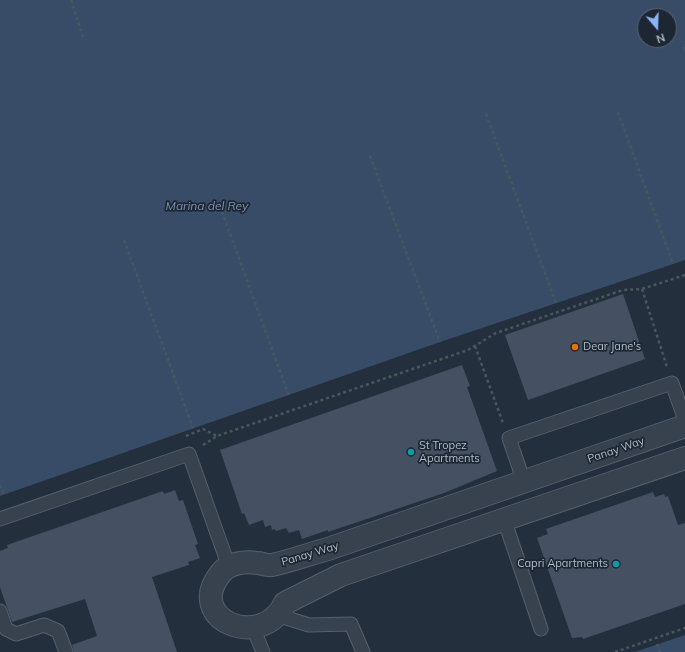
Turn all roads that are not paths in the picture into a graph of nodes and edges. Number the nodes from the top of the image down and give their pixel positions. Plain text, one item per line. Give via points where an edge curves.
1 (685, 420) edge
2 (685, 426) edge
3 (685, 458) edge
4 (524, 482) junction
5 (0, 519) edge
6 (504, 519) junction
7 (229, 567) junction
8 (0, 611) edge
9 (280, 616) junction
10 (541, 629) dead end
11 (3, 633) edge
12 (259, 643) edge
13 (66, 652) edge
14 (363, 652) edge

1 - 4 lane via 672,383 509,438
2 - 4 street, Panay Way
3 - 6 street
4 - 7 street, Panay Way via 328,549 270,566 242,562
5 - 7 lane via 190,454
6 - 9 street via 341,575 285,603
6 - 10 lane
7 - 12 street via 221,572 212,586 211,605 215,618 227,630
8 - 11 lane
9 - 12 street
9 - 14 lane via 309,625 351,624
11 - 13 lane via 16,634 44,625 58,631

